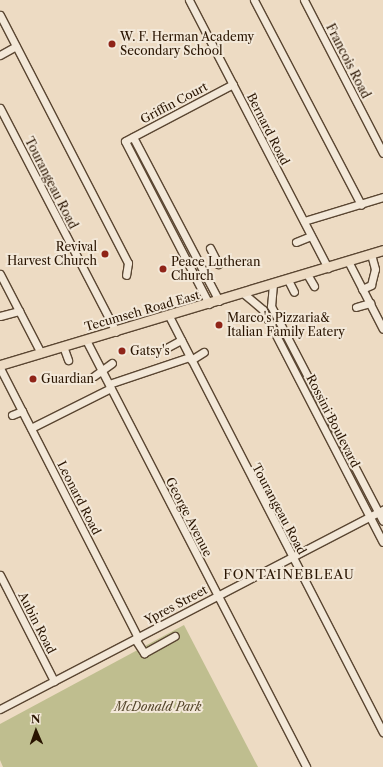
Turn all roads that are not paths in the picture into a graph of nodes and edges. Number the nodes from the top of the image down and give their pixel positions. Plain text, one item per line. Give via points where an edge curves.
1 (189, 0) edge
2 (254, 0) edge
3 (304, 0) edge
4 (0, 15) edge
5 (16, 46) junction
6 (0, 55) edge
7 (232, 84) junction
8 (0, 108) edge
9 (134, 137) junction
10 (383, 153) edge
11 (383, 197) edge
12 (361, 205) junction
13 (304, 221) junction
14 (311, 236) junction
15 (296, 242) dead end
16 (210, 248) dead end
17 (192, 250) junction
18 (383, 250) edge
19 (371, 254) junction
20 (183, 255) junction
21 (348, 261) junction
22 (218, 264) dead end
23 (328, 268) junction
24 (0, 274) edge
25 (126, 274) dead end
26 (307, 274) junction
27 (288, 280) junction
28 (273, 284) junction
29 (314, 286) dead end
30 (362, 289) junction
31 (294, 292) dead end
32 (243, 293) junction
33 (219, 301) junction
34 (370, 303) junction
35 (209, 304) junction
36 (271, 306) junction
37 (356, 307) dead end
38 (263, 310) junction
39 (19, 311) junction
40 (0, 316) edge
41 (169, 316) junction
42 (383, 329) edge
43 (116, 332) junction
44 (86, 340) junction
45 (181, 340) junction
46 (63, 346) junction
47 (168, 347) dead end
48 (41, 352) junction
49 (204, 352) dead end
50 (190, 358) junction
51 (68, 360) dead end
52 (112, 363) dead end
53 (0, 366) edge
54 (101, 370) junction
55 (94, 376) dead end
56 (110, 386) junction
57 (22, 411) junction
58 (12, 415) dead end
59 (31, 428) junction
60 (381, 511) edge
61 (370, 517) junction
62 (383, 521) edge
63 (383, 542) edge
64 (292, 557) junction
65 (0, 575) edge
66 (218, 596) junction
67 (175, 636) dead end
68 (136, 639) junction
69 (54, 681) junction
70 (0, 709) edge
71 (383, 732) edge
72 (306, 767) edge

1 - 7 street, Bernard Road
2 - 12 street
3 - 10 street, Francois Road
4 - 5 street
5 - 6 street
5 - 25 street via 128,262
7 - 9 street, Griffin Court
7 - 13 street, Bernard Road
8 - 43 street, Tourangeau Road
9 - 17 street
9 - 20 street, Griffin Court via 125,141
11 - 12 street
12 - 13 street
13 - 14 street, Bernard Road
14 - 15 street
14 - 23 street, Bernard Road
16 - 22 street
17 - 20 street
17 - 33 street
18 - 19 main road, Tecumseh Road East
19 - 21 main road, Tecumseh Road East
19 - 30 street via 375,269 371,285
20 - 35 street
21 - 23 main road, Tecumseh Road East
21 - 30 street
23 - 26 main road, Tecumseh Road East
24 - 39 street
26 - 27 main road, Tecumseh Road East
26 - 29 street
27 - 28 main road, Tecumseh Road East
27 - 31 street
28 - 32 main road, Tecumseh Road East
28 - 36 street
30 - 34 street
32 - 33 main road, Tecumseh Road East
32 - 38 street, Rossini Boulevard
33 - 35 main road, Tecumseh Road East
34 - 37 street
34 - 42 street
35 - 41 main road, Tecumseh Road East
36 - 38 street
36 - 60 street, Rossini Boulevard
38 - 61 street, Rossini Boulevard
39 - 40 street
39 - 48 street
41 - 43 main road, Tecumseh Road East
41 - 45 street, Tourangeau Road
43 - 44 main road, Tecumseh Road East
44 - 46 main road, Tecumseh Road East
44 - 54 street, George Avenue
45 - 47 street
45 - 50 street, Tourangeau Road
46 - 48 main road, Tecumseh Road East
46 - 51 street
48 - 53 main road, Tecumseh Road East
49 - 50 street
50 - 56 street
50 - 64 street, Tourangeau Road
52 - 54 street
53 - 57 street, Leonard Road via 12,384
54 - 55 street
54 - 56 street, George Avenue
56 - 59 street
56 - 66 street, George Avenue
57 - 58 street
57 - 59 street, Leonard Road via 29,417
59 - 68 street, Leonard Road
60 - 61 street, Ypres Street
60 - 62 street, Rossini Boulevard
61 - 63 street, Rossini Boulevard
61 - 64 street, Ypres Street
64 - 66 street, Ypres Street
64 - 71 street, Tourangeau Road
65 - 69 street, Aubin Road
66 - 68 street, Ypres Street
66 - 72 street, George Avenue
67 - 68 street, Leonard Road via 144,653
68 - 69 street, Ypres Street
69 - 70 street, Ypres Street

